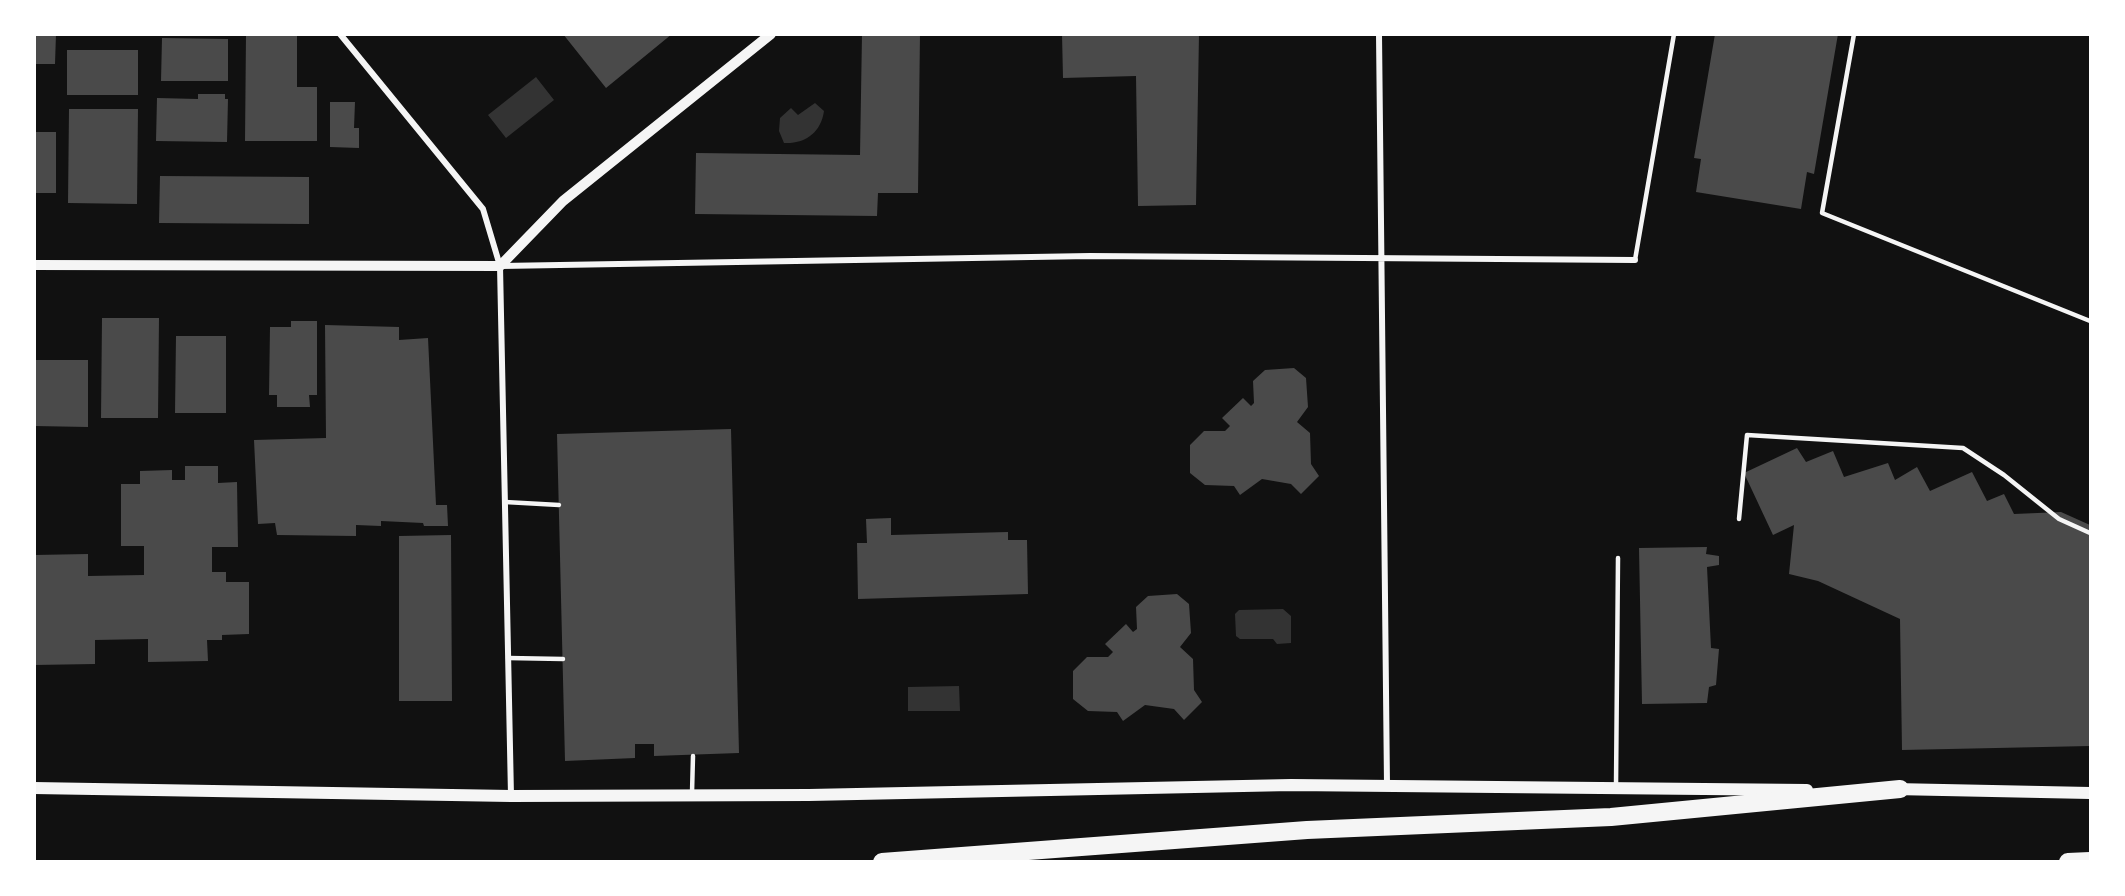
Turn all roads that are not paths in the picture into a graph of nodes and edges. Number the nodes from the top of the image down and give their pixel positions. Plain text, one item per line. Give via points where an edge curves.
1 (340, 34) edge
2 (771, 34) edge
3 (1379, 34) edge
4 (1674, 34) edge
5 (1854, 34) edge
6 (1383, 257) junction
7 (1635, 260) joint
8 (34, 265) edge
9 (500, 266) junction
10 (2091, 321) edge
11 (505, 502) junction
12 (559, 505) dead end
13 (1739, 519) dead end
14 (2091, 533) edge
15 (1618, 558) dead end
16 (508, 658) junction
17 (563, 659) dead end
18 (693, 756) dead end
19 (1387, 785) junction
20 (34, 788) edge
21 (1616, 789) junction
22 (1900, 789) junction
23 (2091, 793) edge
24 (692, 795) junction
25 (511, 796) junction
26 (882, 861) edge
27 (2068, 861) edge
28 (2091, 861) edge

1 - 9 street via 483,209
2 - 9 street via 563,201
3 - 6 street
4 - 7 lane
5 - 10 lane via 1822,213
6 - 7 street
6 - 9 street via 1090,256
6 - 19 street
8 - 9 street
9 - 11 street
11 - 12 lane
11 - 16 street
13 - 14 lane via 1747,435 1963,448 2059,519
15 - 21 lane
16 - 17 lane
16 - 25 street
18 - 24 lane
19 - 21 main road
19 - 24 main road
20 - 25 main road
21 - 22 main road
22 - 23 main road
22 - 26 highway via 1611,817 1307,830
24 - 25 main road
27 - 28 highway

